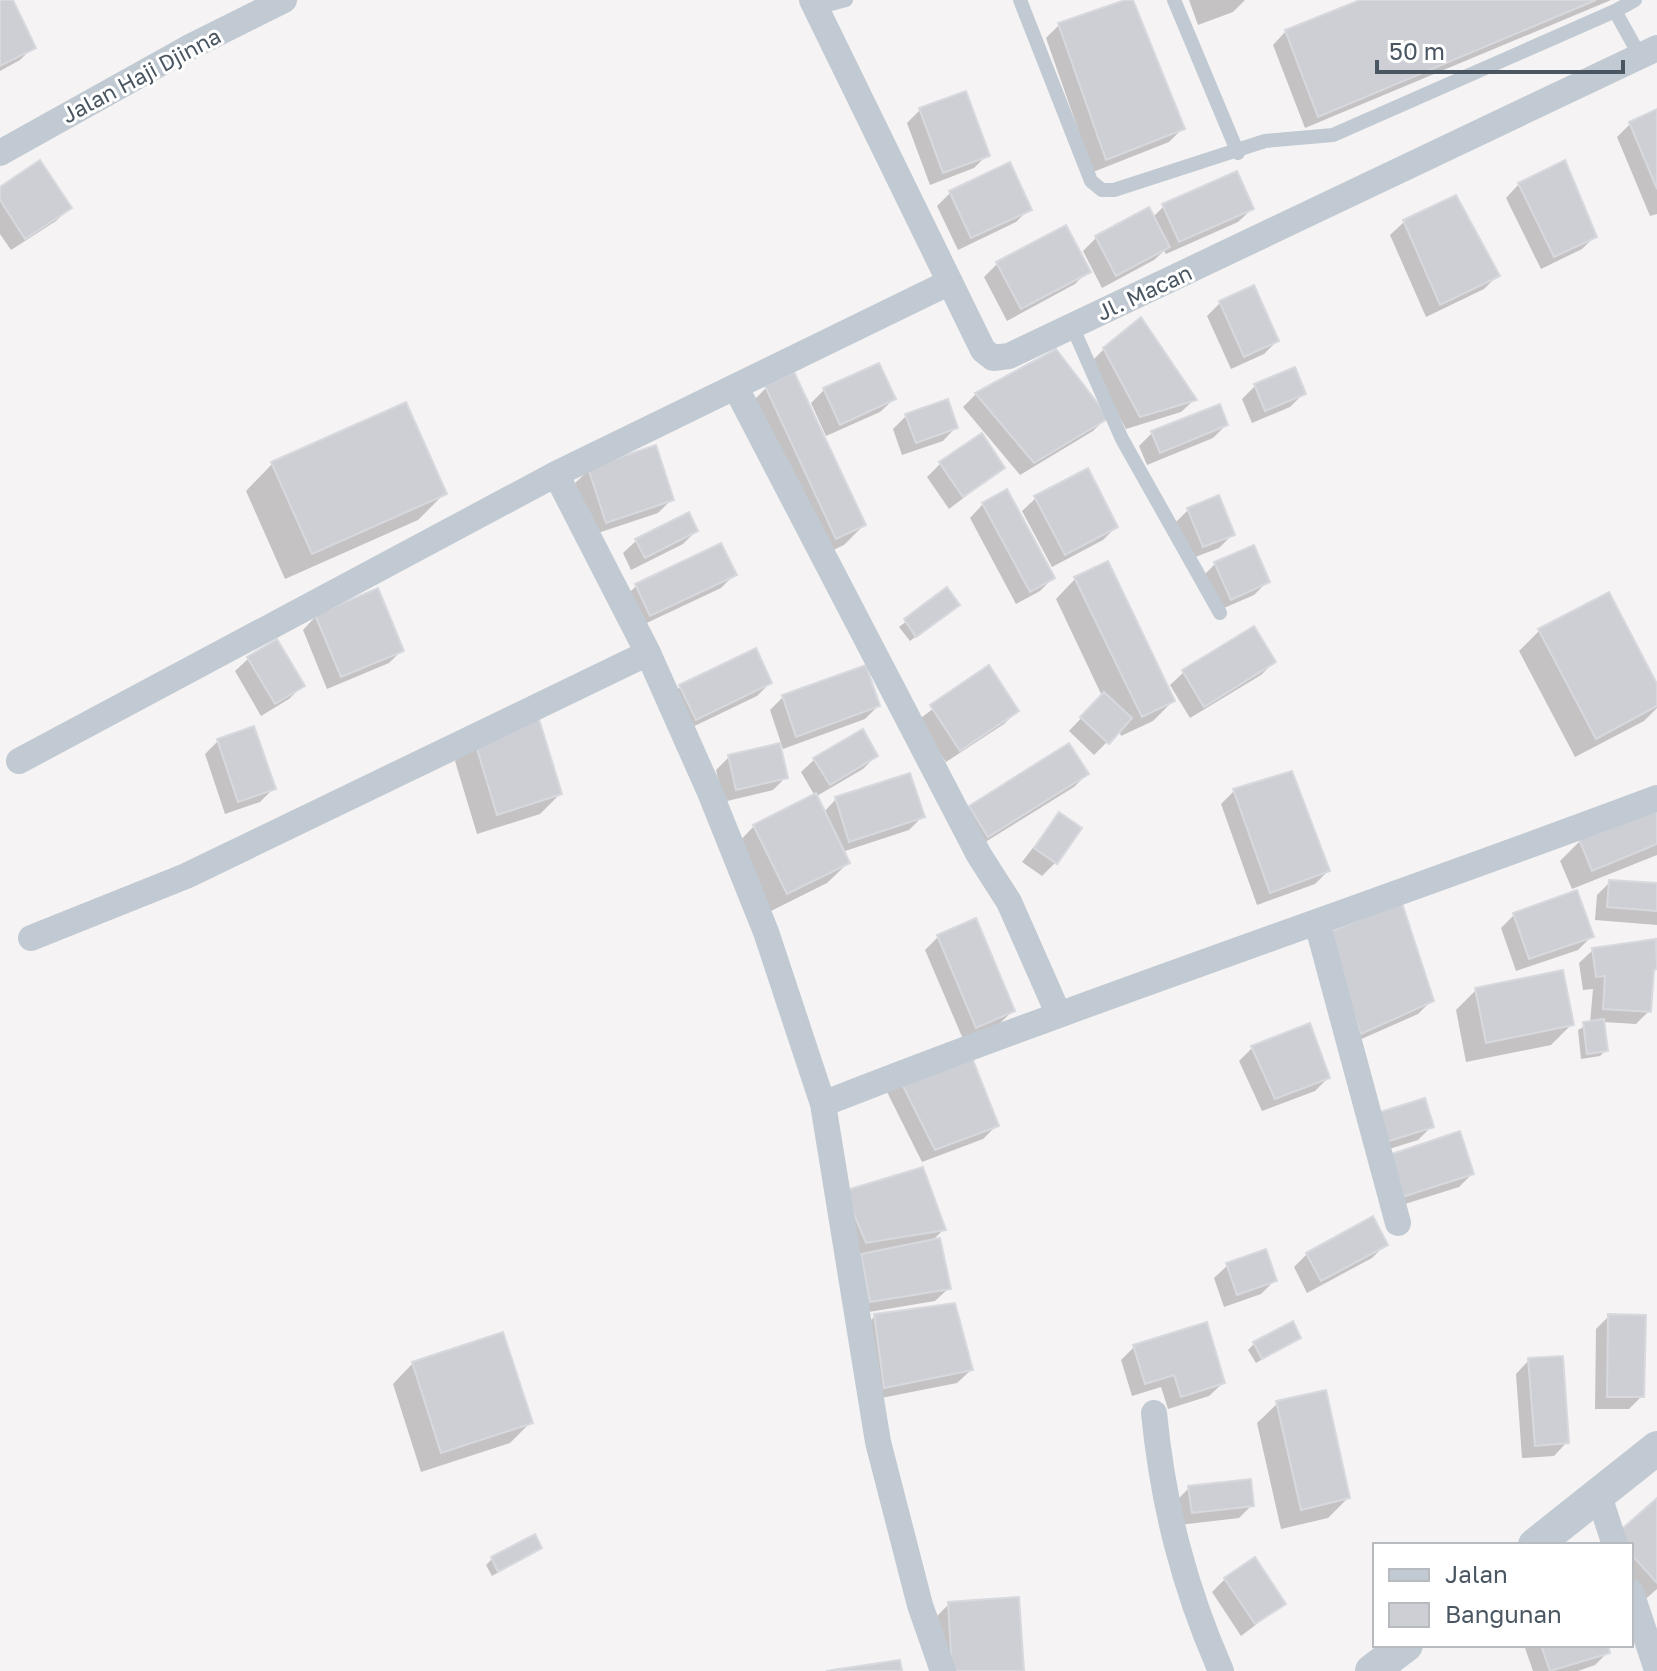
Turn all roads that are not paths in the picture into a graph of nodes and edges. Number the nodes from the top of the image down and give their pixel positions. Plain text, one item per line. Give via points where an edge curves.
1 (284, 0) edge
2 (1020, 0) edge
3 (1174, 0) edge
4 (1635, 0) edge
5 (828, 2) edge
6 (1615, 11) junction
7 (1649, 52) edge
8 (0, 153) edge
9 (1238, 153) junction
10 (950, 282) junction
11 (1072, 326) junction
12 (736, 388) junction
13 (556, 474) junction
14 (1220, 613) dead end
15 (648, 653) junction
16 (19, 761) dead end
17 (1657, 798) edge
18 (1317, 923) junction
19 (31, 938) dead end
20 (1058, 1013) junction
21 (823, 1104) junction
22 (1398, 1223) dead end
23 (1154, 1413) dead end
24 (1657, 1448) edge
25 (1599, 1496) junction
26 (1538, 1543) edge
27 (1614, 1543) edge
28 (1633, 1598) edge
29 (1403, 1647) edge
30 (1657, 1670) edge
31 (943, 1671) edge
32 (1221, 1671) edge
33 (1372, 1671) edge

1 - 8 street, Jalan Haji Djinna
2 - 9 lane via 1091,181 1102,190
3 - 9 lane
4 - 6 lane
5 - 10 street, Jl. Macan
6 - 7 lane
6 - 9 lane via 1333,135 1265,141
7 - 11 street, Jl. Macan
10 - 11 street, Jl. Macan via 983,350 993,358 1009,356
10 - 12 street
11 - 14 lane via 1122,439
12 - 13 street
12 - 20 street via 979,855 1009,902
13 - 15 street
13 - 16 street
15 - 19 street via 198,870
15 - 21 street via 766,932
17 - 18 street
18 - 20 street
18 - 22 street
20 - 21 street
21 - 31 street via 878,1442 920,1605
23 - 32 street via 1160,1479 1180,1568
24 - 25 street
25 - 26 street
25 - 27 street
28 - 30 street
29 - 33 street

